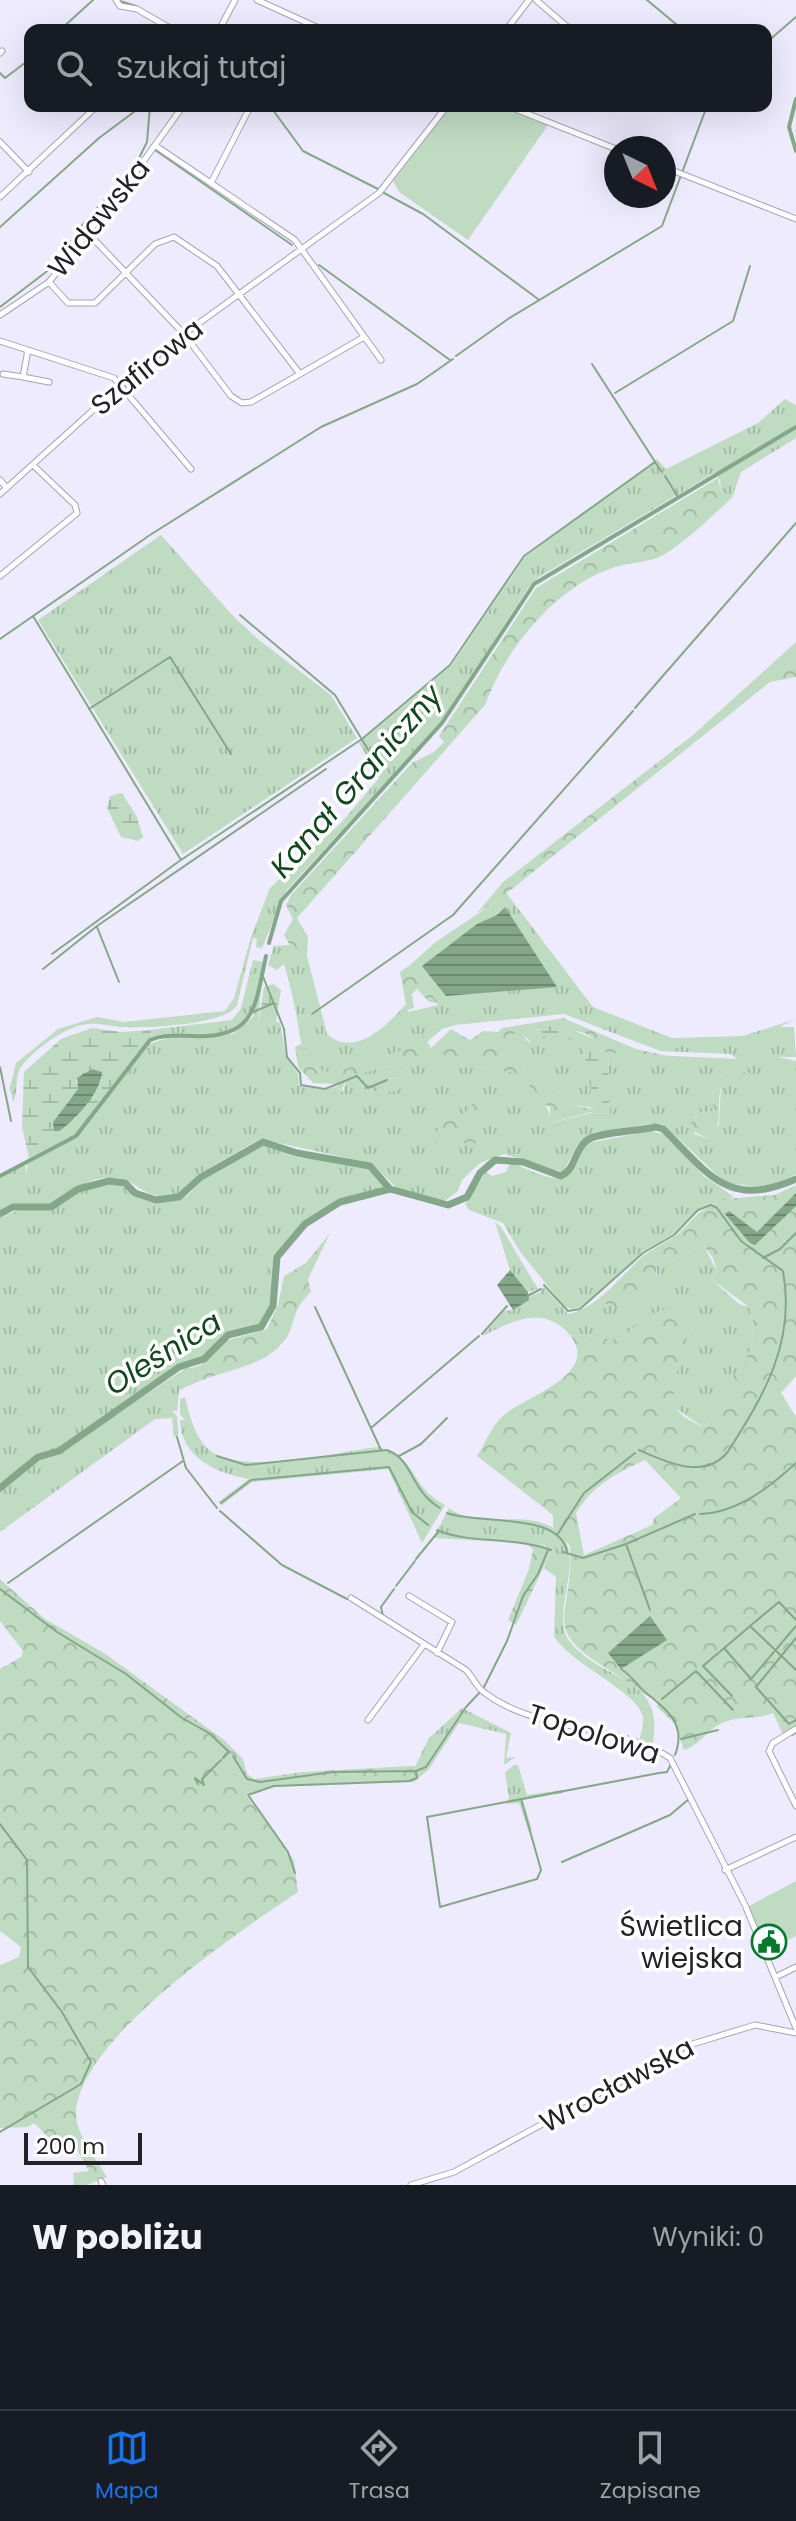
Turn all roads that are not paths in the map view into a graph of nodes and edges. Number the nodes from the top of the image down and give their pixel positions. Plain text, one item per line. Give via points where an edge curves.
1 (116, 0) edge
2 (235, 0) edge
3 (257, 0) edge
4 (529, 0) edge
5 (536, 0) edge
6 (158, 24) edge
7 (222, 24) edge
8 (310, 24) edge
9 (511, 24) edge
10 (564, 24) edge
11 (91, 112) edge
12 (179, 112) edge
13 (247, 112) edge
14 (442, 112) edge
15 (523, 112) edge
16 (0, 142) edge
17 (604, 144) edge
18 (156, 146) junction
19 (676, 171) edge
20 (29, 172) junction
21 (211, 183) junction
22 (0, 197) edge
23 (796, 219) edge
24 (86, 231) junction
25 (300, 247) junction
26 (125, 273) junction
27 (49, 282) junction
28 (239, 294) junction
29 (0, 315) edge
30 (184, 334) junction
31 (364, 337) junction
32 (0, 341) edge
33 (28, 350) junction
34 (381, 360) dead end
35 (3, 374) dead end
36 (300, 374) junction
37 (23, 377) junction
38 (49, 382) dead end
39 (122, 384) junction
40 (33, 465) junction
41 (191, 469) dead end
42 (0, 480) edge
43 (7, 488) junction
44 (0, 494) edge
45 (0, 576) edge
46 (409, 1596) dead end
47 (351, 1598) dead end
48 (423, 1646) junction
49 (437, 1653) junction
50 (368, 1720) dead end
51 (796, 1729) edge
52 (796, 1806) edge
53 (796, 1837) edge
54 (725, 1870) junction
55 (796, 1967) edge
56 (776, 1977) junction
57 (796, 2031) edge
58 (411, 2185) edge

1 - 6 street
2 - 7 street
3 - 8 street
4 - 9 street
5 - 10 street
11 - 20 street
12 - 18 street, Widawska
13 - 21 street
14 - 25 street, Szafirowa via 379,193
15 - 17 street
16 - 20 street
18 - 21 street
18 - 24 street, Widawska
19 - 23 street
20 - 22 street
21 - 25 street
24 - 26 street
24 - 27 street, Widawska
25 - 28 street, Szafirowa
25 - 31 street
26 - 27 street via 89,305 68,303
26 - 28 street via 160,240 174,237 217,266
26 - 30 street
27 - 29 street, Widawska
28 - 30 street, Szafirowa
28 - 36 street
30 - 36 street via 242,403
30 - 39 street, Szafirowa
31 - 34 street
31 - 36 street
32 - 33 street
33 - 37 street
33 - 39 street
35 - 37 street
37 - 38 street
39 - 40 street, Szafirowa
39 - 41 street
40 - 43 street, Szafirowa
40 - 45 street via 72,501 77,513
42 - 43 street
43 - 44 street, Szafirowa
46 - 49 street via 452,1622
47 - 48 street, Topolowa
48 - 49 street, Topolowa
48 - 50 street
49 - 54 street, Topolowa via 469,1672 482,1691 533,1716 668,1756
51 - 52 street via 770,1746
53 - 54 street
54 - 56 street, Topolowa
55 - 56 street
56 - 57 street, Topolowa
57 - 58 street, Wrocławska via 755,2025 686,2046 447,2175

